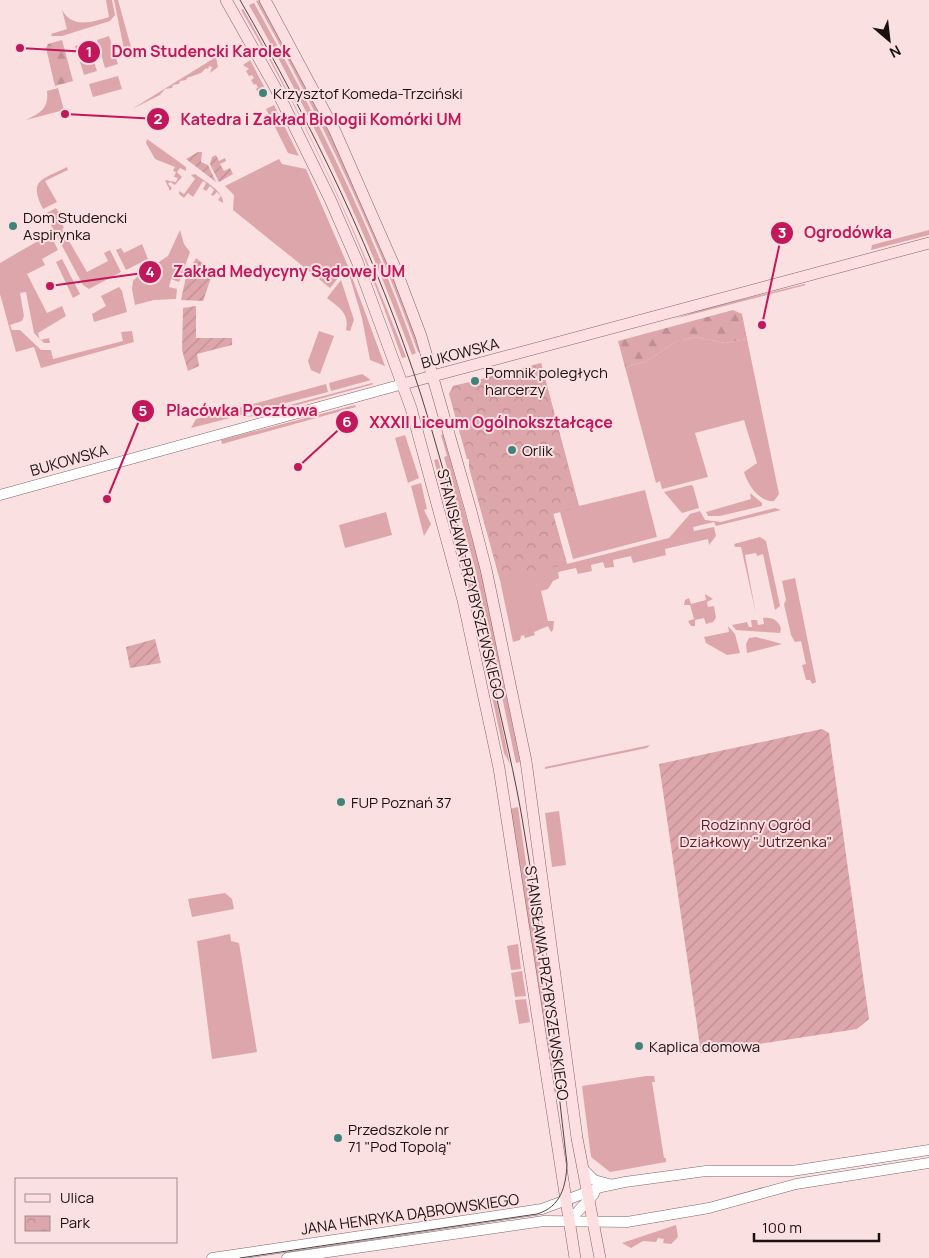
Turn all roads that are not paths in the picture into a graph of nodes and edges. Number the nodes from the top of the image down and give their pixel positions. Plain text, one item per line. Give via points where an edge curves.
1 (226, 0) edge
2 (265, 0) edge
3 (929, 242) edge
4 (433, 376) junction
5 (403, 384) junction
6 (0, 495) edge
7 (929, 1150) edge
8 (929, 1163) edge
9 (584, 1170) junction
10 (610, 1184) junction
11 (590, 1205) junction
12 (567, 1211) junction
13 (212, 1258) edge
14 (287, 1258) edge
15 (575, 1258) edge
16 (600, 1258) edge

1 - 5 main road, STANISŁAWA PRZYBYSZEWSKIEGO via 307,149 357,262
2 - 4 main road, STANISŁAWA PRZYBYSZEWSKIEGO via 312,85 363,192 410,305
3 - 4 main road, BUKOWSKA
4 - 5 main road, BUKOWSKA
4 - 9 main road, STANISŁAWA PRZYBYSZEWSKIEGO via 486,569 526,761
5 - 6 street, BUKOWSKA
5 - 12 main road, STANISŁAWA PRZYBYSZEWSKIEGO via 456,573 498,764
7 - 10 street, JANA HENRYKA DĄBROWSKIEGO via 792,1171 697,1172
8 - 11 street, JANA HENRYKA DĄBROWSKIEGO via 796,1184 724,1204 627,1222
9 - 10 street via 598,1183
9 - 11 main road, STANISŁAWA PRZYBYSZEWSKIEGO
10 - 11 street, JANA HENRYKA DĄBROWSKIEGO
11 - 12 street, JANA HENRYKA DĄBROWSKIEGO
11 - 12 street, JANA HENRYKA DĄBROWSKIEGO
11 - 12 street, JANA HENRYKA DĄBROWSKIEGO
11 - 16 main road, STANISŁAWA PRZYBYSZEWSKIEGO
12 - 13 street, JANA HENRYKA DĄBROWSKIEGO via 534,1210
12 - 14 street, JANA HENRYKA DĄBROWSKIEGO via 544,1221
12 - 15 main road, STANISŁAWA PRZYBYSZEWSKIEGO

